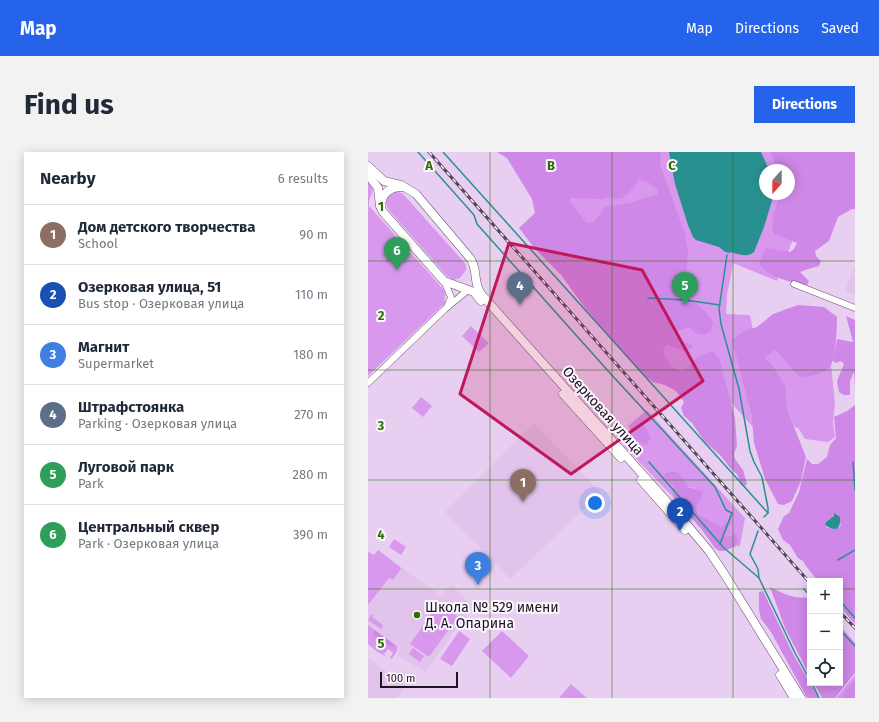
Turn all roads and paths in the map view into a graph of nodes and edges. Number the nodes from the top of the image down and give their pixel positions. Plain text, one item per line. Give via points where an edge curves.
1 (368, 166) edge
2 (368, 175) edge
3 (407, 188) junction
4 (380, 206) junction
5 (444, 281) junction
6 (475, 284) junction
7 (794, 284) dead end
8 (468, 290) junction
9 (855, 308) edge
10 (446, 309) junction
11 (368, 383) edge
12 (794, 698) edge
13 (801, 698) edge

1 - 3 street via 384,181
2 - 4 street, Озерковая улица via 378,188
3 - 4 street via 388,190
3 - 6 street via 416,194 468,255 474,266
4 - 5 street, Озерковая улица
5 - 8 street, Озерковая улица
5 - 10 street, Озерковая улица via 451,297
6 - 8 street
6 - 13 street, Озерковая улица via 709,551
7 - 9 street
8 - 10 street
8 - 12 street, Озерковая улица via 476,295 701,549
10 - 11 street

